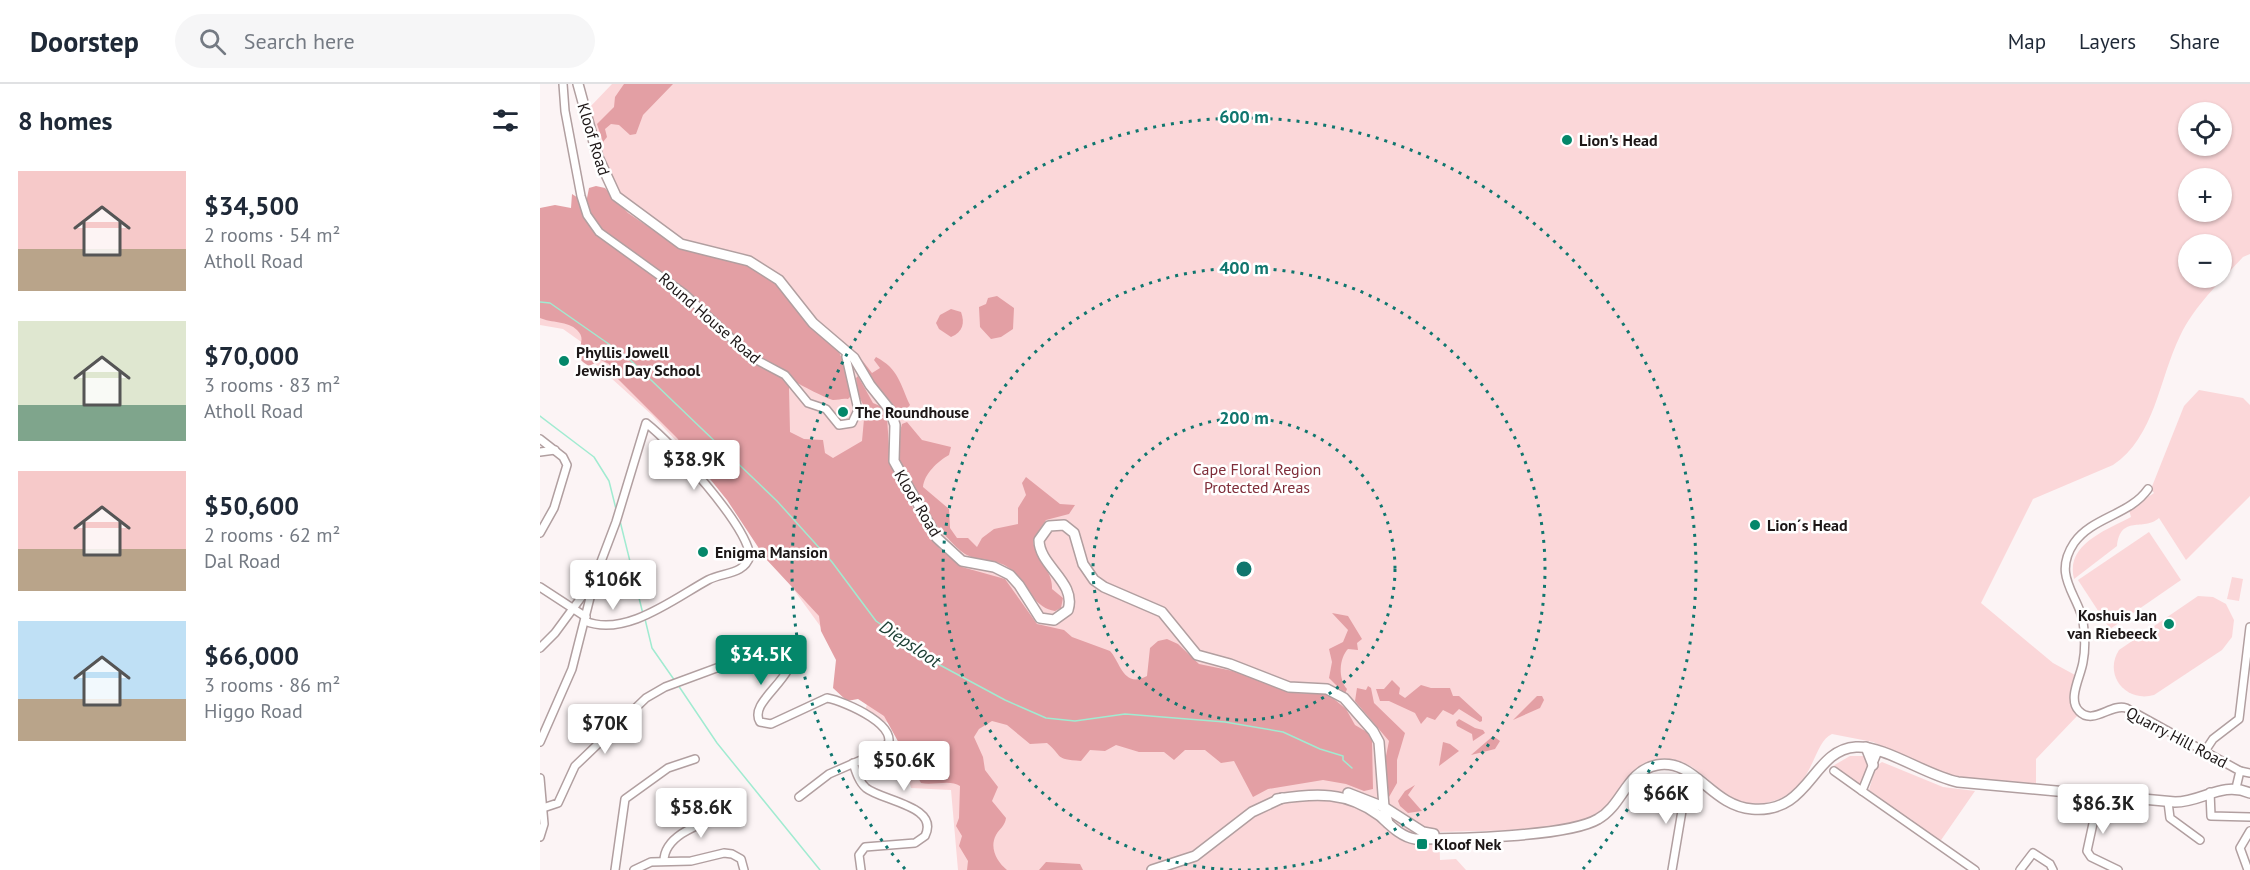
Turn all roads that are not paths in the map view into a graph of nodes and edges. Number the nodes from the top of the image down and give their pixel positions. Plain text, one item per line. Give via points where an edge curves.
1 (563, 84) edge
2 (578, 84) edge
3 (848, 352) junction
4 (540, 439) edge
5 (555, 450) junction
6 (540, 452) edge
7 (2148, 489) dead end
8 (540, 534) edge
9 (594, 580) junction
10 (540, 587) edge
11 (574, 609) junction
12 (586, 619) junction
13 (2250, 627) edge
14 (540, 648) edge
15 (2246, 702) edge
16 (540, 742) edge
17 (1866, 747) junction
18 (1878, 751) junction
19 (2205, 751) junction
20 (695, 759) dead end
21 (853, 763) junction
22 (1872, 765) junction
23 (1834, 771) dead end
24 (2240, 771) junction
25 (2250, 773) edge
26 (540, 778) edge
27 (1686, 787) dead end
28 (2236, 788) junction
29 (1862, 791) junction
30 (2210, 792) junction
31 (2250, 793) edge
32 (2100, 796) junction
33 (799, 797) dead end
34 (1277, 799) junction
35 (2168, 802) junction
36 (1384, 807) junction
37 (542, 809) edge
38 (729, 812) dead end
39 (1398, 817) junction
40 (2250, 817) edge
41 (1408, 823) junction
42 (1390, 825) junction
43 (2250, 831) edge
44 (1406, 836) junction
45 (1461, 836) junction
46 (540, 837) edge
47 (2200, 840) dead end
48 (664, 861) junction
49 (1964, 863) junction
50 (615, 870) edge
51 (634, 870) edge
52 (744, 870) edge
53 (861, 870) edge
54 (1152, 870) edge
55 (1672, 870) edge
56 (1959, 870) edge
57 (1975, 870) edge
58 (2020, 870) edge
59 (2054, 870) edge
60 (2118, 870) edge
61 (2248, 870) edge

1 - 3 street, Round House Road via 580,196 599,232 685,294 751,357 785,375 808,403 826,409 843,426 852,423 857,414
2 - 3 main road, Kloof Road via 598,157 619,199 681,244 745,260 768,271 817,327
3 - 36 main road, Kloof Road via 892,414 893,458 902,479 932,531 958,558 1006,572 1019,585 1036,615 1054,620 1067,612 1070,597 1042,553 1039,540 1049,526 1068,527 1076,536 1083,564 1094,580 1162,612 1197,655 1291,688 1327,689 1343,697 1379,742
4 - 5 street
5 - 6 street
5 - 8 street via 566,461 566,474
7 - 19 street, Quarry Hill Road via 2138,501 2086,531 2068,556 2066,581 2084,626 2084,658 2075,704 2082,713 2092,716 2123,707
9 - 11 street
9 - 12 street
9 - 12 street via 646,423 714,495 745,539 750,556 740,570 712,578 648,615 597,624
10 - 11 street
11 - 12 street
11 - 14 street
12 - 16 street via 572,669
13 - 15 street
15 - 19 street via 2239,721 2213,739
17 - 18 main road
17 - 22 main road
17 - 45 main road via 1850,747 1833,755 1796,796 1769,809 1731,805 1689,772 1664,765 1637,775 1607,813 1590,823 1524,834
18 - 22 street
18 - 32 main road via 1950,781
19 - 24 street, Quarry Hill Road
20 - 50 street via 668,768 625,799
21 - 33 street via 822,778
21 - 37 street via 886,749 890,735 884,725 833,699 820,699 771,724 759,719 758,707 791,662 791,652 776,645 646,698 578,764 558,803
21 - 53 street via 866,788 916,811 928,825 925,836 915,843 865,847 859,855
22 - 29 street
23 - 29 street
24 - 25 street
24 - 28 street, Quarry Hill Road
26 - 37 street
27 - 55 street
28 - 30 main road
28 - 31 main road
29 - 49 street
30 - 35 main road via 2191,801
30 - 40 street via 2211,816
32 - 35 main road
32 - 60 street via 2087,851
34 - 36 main road via 1302,790 1327,789 1356,795
34 - 42 main road via 1311,794 1335,796 1359,803
34 - 54 main road via 1252,812 1195,856
35 - 47 street via 2170,818
36 - 39 main road
36 - 42 main road
37 - 46 street via 544,824
38 - 48 street via 673,840 665,849
39 - 41 main road
39 - 42 main road
41 - 44 main road via 1410,830
41 - 45 main road via 1428,834
42 - 44 main road
43 - 61 street via 2240,848
44 - 45 main road
48 - 51 street
48 - 52 street via 691,861 728,853 741,860
49 - 56 street
49 - 57 street
58 - 59 street via 2033,854

